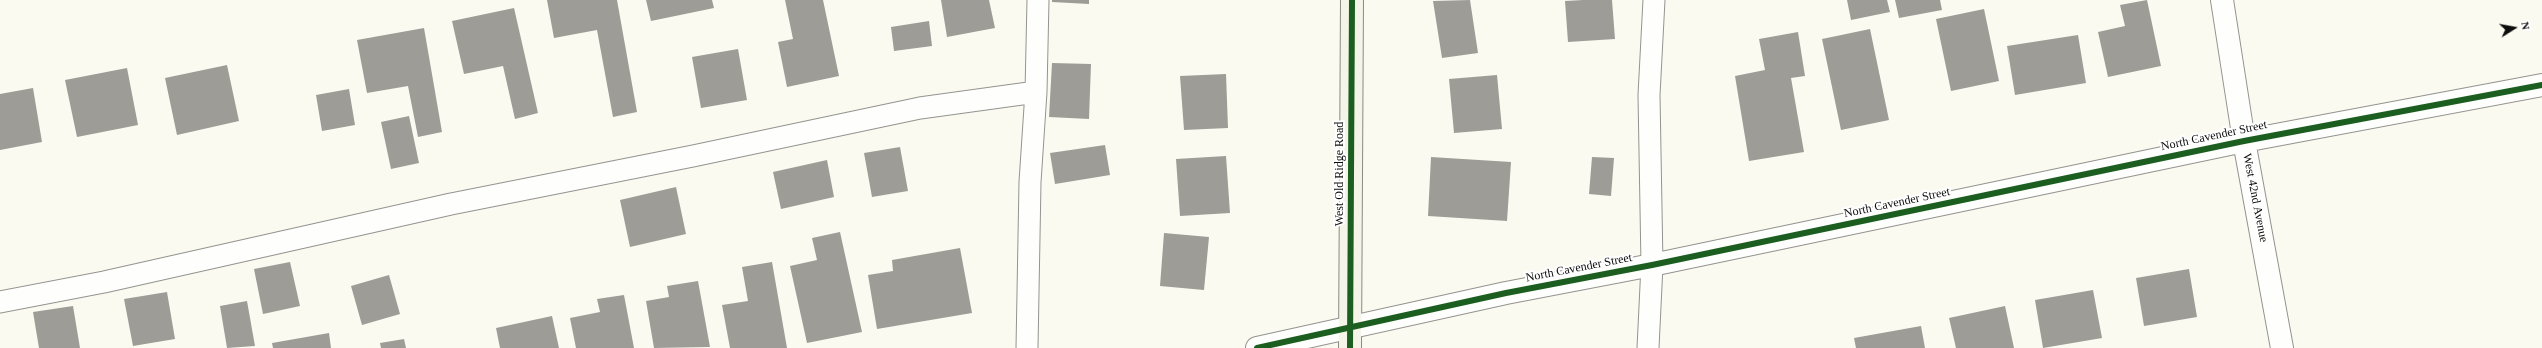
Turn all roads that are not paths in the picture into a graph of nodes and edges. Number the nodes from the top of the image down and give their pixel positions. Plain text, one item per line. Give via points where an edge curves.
1 (1038, 0) edge
2 (1352, 0) edge
3 (1654, 0) edge
4 (2222, 0) edge
5 (2542, 85) edge
6 (1036, 92) junction
7 (2244, 141) junction
8 (1652, 265) junction
9 (0, 302) edge
10 (1350, 339) edge
11 (1027, 348) edge
12 (1257, 348) edge
13 (1648, 348) edge
14 (2282, 348) edge

1 - 6 lane
2 - 10 street, West Old Ridge Road
3 - 8 lane via 1649,96
4 - 7 street, West 42nd Avenue
5 - 7 street, North Cavender Street
6 - 9 lane via 920,108 444,206 104,282
6 - 11 lane via 1030,182
7 - 8 street, North Cavender Street
7 - 14 street, West 42nd Avenue
8 - 10 street, North Cavender Street via 1506,293
8 - 13 lane
10 - 12 street, North Cavender Street

